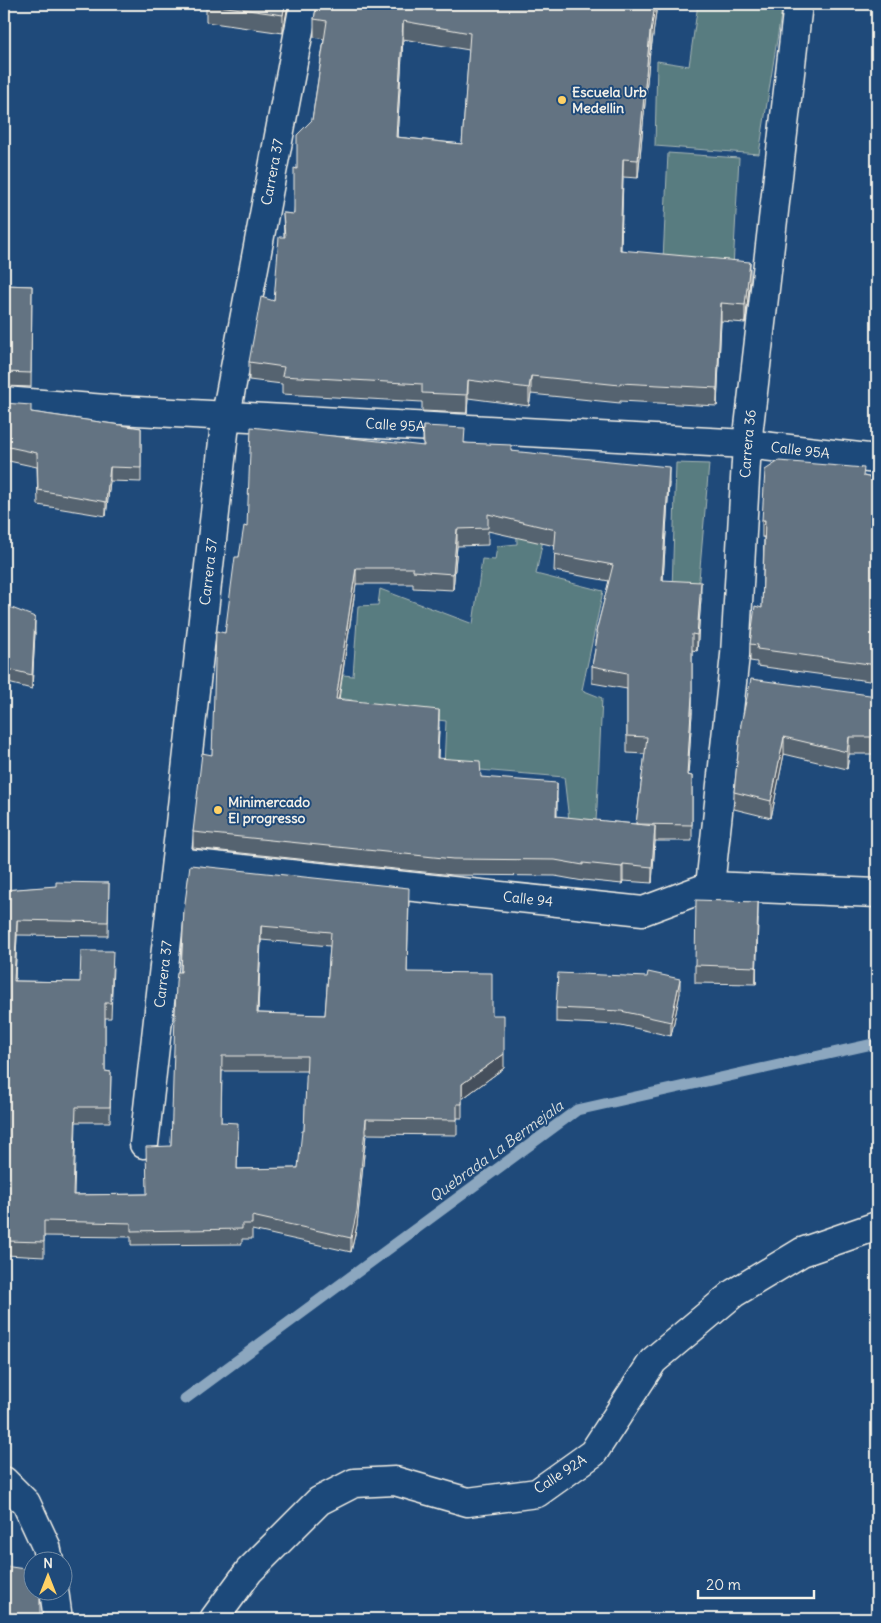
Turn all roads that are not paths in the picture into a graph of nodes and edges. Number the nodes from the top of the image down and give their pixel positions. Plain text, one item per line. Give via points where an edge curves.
1 (304, 4) edge
2 (798, 4) edge
3 (4, 401) edge
4 (226, 415) junction
5 (747, 444) junction
6 (877, 459) edge
7 (732, 678) junction
8 (761, 682) edge
9 (176, 862) junction
10 (710, 886) junction
11 (877, 892) edge
12 (144, 1144) dead end
13 (877, 1226) edge
14 (4, 1481) edge
15 (47, 1550) edge
16 (55, 1600) edge
17 (58, 1619) edge
18 (214, 1619) edge

1 - 4 street, Carrera 37
2 - 5 street, Carrera 36
3 - 4 street, Calle 95A
4 - 5 street, Calle 95A
4 - 9 street, Carrera 37
5 - 6 street, Calle 95A
5 - 7 street, Carrera 36
7 - 8 street
7 - 10 street, Carrera 36
9 - 10 street, Calle 94 via 643,911
9 - 12 street, Carrera 37
10 - 11 street, Calle 94
13 - 18 street, Calle 92A via 802,1252 734,1293 653,1361 593,1453 537,1493 468,1502 395,1481 354,1483 319,1501 249,1571
14 - 15 street via 26,1503
16 - 17 street

